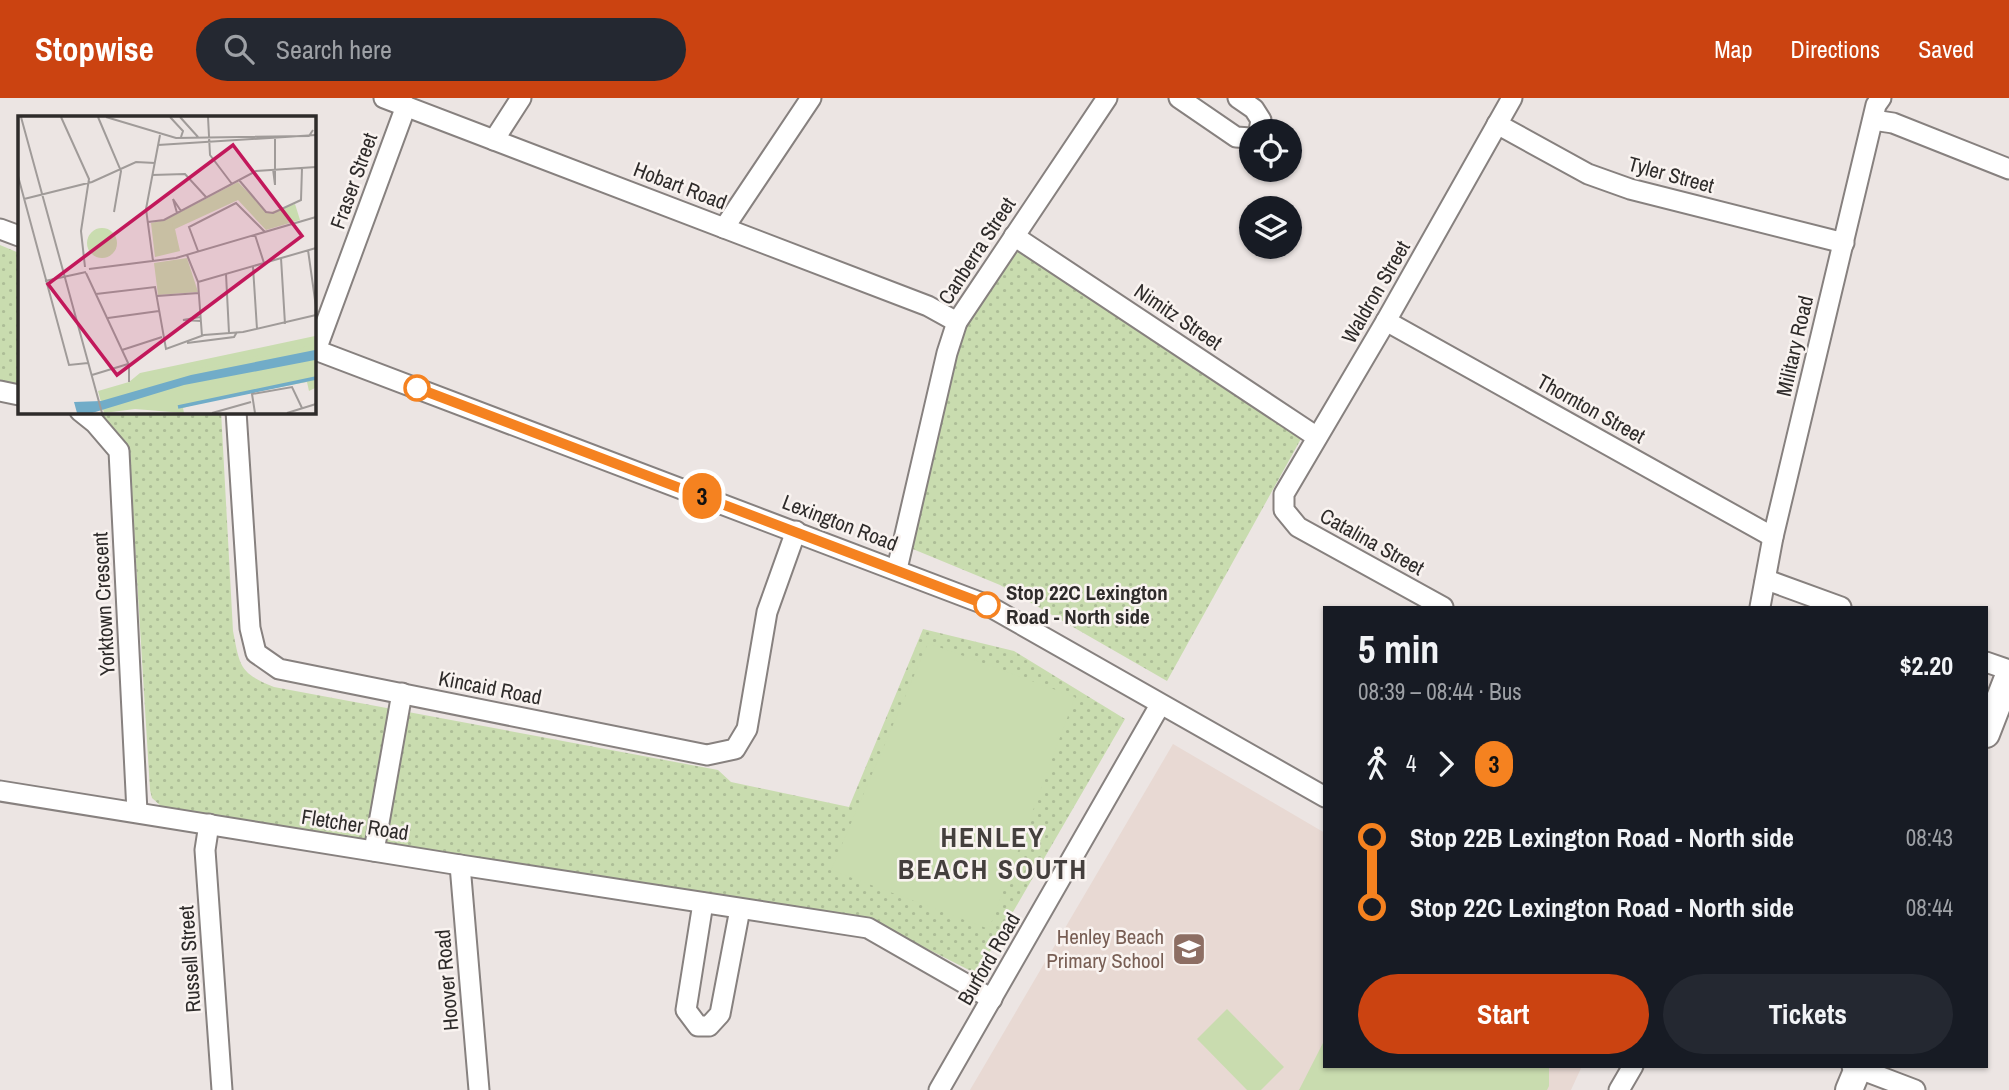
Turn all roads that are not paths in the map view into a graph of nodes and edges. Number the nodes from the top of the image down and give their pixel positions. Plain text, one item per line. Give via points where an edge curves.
1 (384, 98) edge
2 (521, 98) edge
3 (811, 98) edge
4 (1107, 98) edge
5 (1179, 98) edge
6 (1238, 98) edge
7 (1512, 98) edge
8 (1881, 98) edge
9 (406, 106) junction
10 (1260, 119) edge
11 (1873, 120) junction
12 (1497, 124) junction
13 (1239, 137) edge
14 (494, 140) junction
15 (2009, 169) edge
16 (724, 228) junction
17 (0, 229) edge
18 (18, 236) edge
19 (1014, 236) junction
20 (1843, 243) junction
21 (1387, 321) junction
22 (957, 322) junction
23 (315, 346) edge
24 (315, 349) edge
25 (0, 391) edge
26 (18, 395) edge
27 (82, 413) edge
28 (236, 413) edge
29 (1317, 437) junction
30 (1284, 510) joint
31 (796, 531) junction
32 (1773, 537) junction
33 (897, 569) junction
34 (1765, 582) junction
35 (1441, 606) edge
36 (1760, 606) edge
37 (1838, 606) edge
38 (1988, 663) edge
39 (2009, 673) edge
40 (402, 693) junction
41 (1160, 705) junction
42 (1988, 729) edge
43 (0, 791) edge
44 (1323, 796) edge
45 (136, 812) junction
46 (209, 824) junction
47 (374, 851) junction
48 (460, 865) junction
49 (703, 903) junction
50 (740, 909) junction
51 (992, 999) junction
52 (1632, 1068) edge
53 (1855, 1072) edge
54 (222, 1090) edge
55 (479, 1090) edge
56 (939, 1090) edge
57 (1619, 1090) edge
58 (1915, 1090) edge

1 - 9 street, Hobart Road
2 - 14 street
3 - 16 street
4 - 19 street, Canberra Street
5 - 13 street
6 - 10 street
7 - 12 street, Waldron Street
8 - 11 street, Military Road
9 - 14 street, Hobart Road
9 - 23 street, Fraser Street
11 - 15 street via 1893,123
11 - 20 street, Military Road
12 - 20 street, Tyler Street via 1588,174
12 - 21 street, Waldron Street
14 - 16 street, Hobart Road
16 - 22 street, Hobart Road via 928,306
17 - 18 street
19 - 22 street, Canberra Street
19 - 29 street, Nimitz Street
20 - 32 street, Military Road
21 - 29 street, Waldron Street
21 - 32 street, Thornton Street
22 - 33 street, Canberra Street
24 - 31 street, Lexington Road
25 - 26 street
27 - 45 street, Yorktown Crescent via 120,451
28 - 40 street, Kincaid Road via 250,628 256,653 279,669
29 - 30 street, Waldron Street via 1284,494
30 - 35 street, Catalina Street via 1298,527
31 - 33 street, Lexington Road
31 - 40 street, Kincaid Road via 767,612 747,729 735,749 707,755
32 - 34 street, Military Road
33 - 41 street, Lexington Road via 987,605
34 - 36 street, Military Road
34 - 37 street
38 - 39 street
39 - 42 main road
40 - 47 street
41 - 44 street, Lexington Road
41 - 51 street, Burford Road
43 - 45 street, Fletcher Road
45 - 46 street, Fletcher Road
46 - 47 street, Fletcher Road
46 - 54 street, Russell Street via 205,850
47 - 48 street, Fletcher Road
48 - 49 street, Fletcher Road
48 - 55 street, Hoover Road
49 - 50 street, Fletcher Road
49 - 50 street via 686,1010 698,1026 709,1026 720,1014
50 - 51 street, Fletcher Road via 868,928
51 - 56 street, Burford Road
52 - 57 street
53 - 58 street

